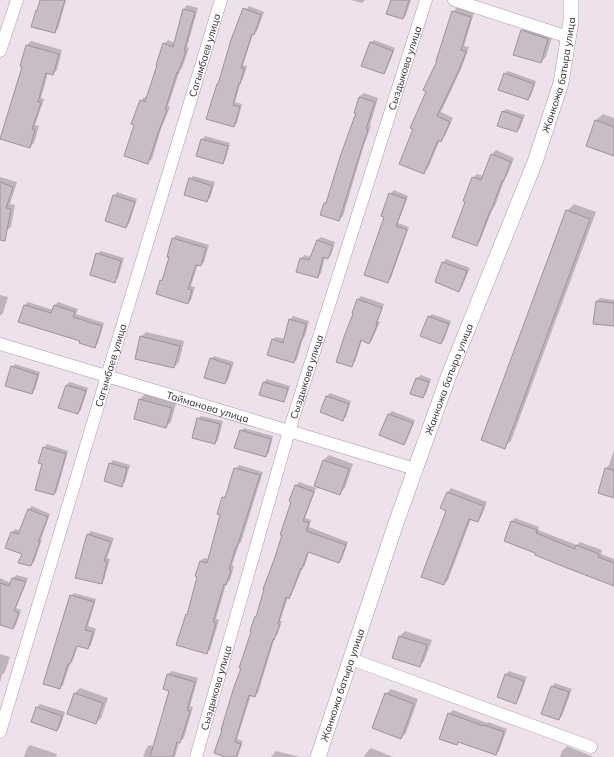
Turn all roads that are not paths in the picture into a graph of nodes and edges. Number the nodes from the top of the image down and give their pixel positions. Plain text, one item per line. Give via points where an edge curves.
1 (16, 0) edge
2 (222, 0) edge
3 (426, 0) edge
4 (454, 0) edge
5 (571, 0) edge
6 (568, 37) junction
7 (0, 51) edge
8 (0, 344) edge
9 (107, 376) junction
10 (289, 431) junction
11 (415, 469) junction
12 (350, 659) junction
13 (0, 732) edge
14 (591, 747) dead end
15 (196, 757) edge
16 (318, 757) edge

1 - 7 street
2 - 9 street, Сагымбаев улица
3 - 10 street, Сыздыкова улица
4 - 6 street
5 - 6 street, Жанкожа батыра улица
6 - 11 street, Жанкожа батыра улица via 561,83 535,162 449,376
8 - 9 street, Тайманова улица
9 - 10 street, Тайманова улица
9 - 13 street, Сагымбаев улица
10 - 11 street, Тайманова улица
10 - 15 street, Сыздыкова улица
11 - 12 street, Жанкожа батыра улица
12 - 14 street
12 - 16 street, Жанкожа батыра улица

